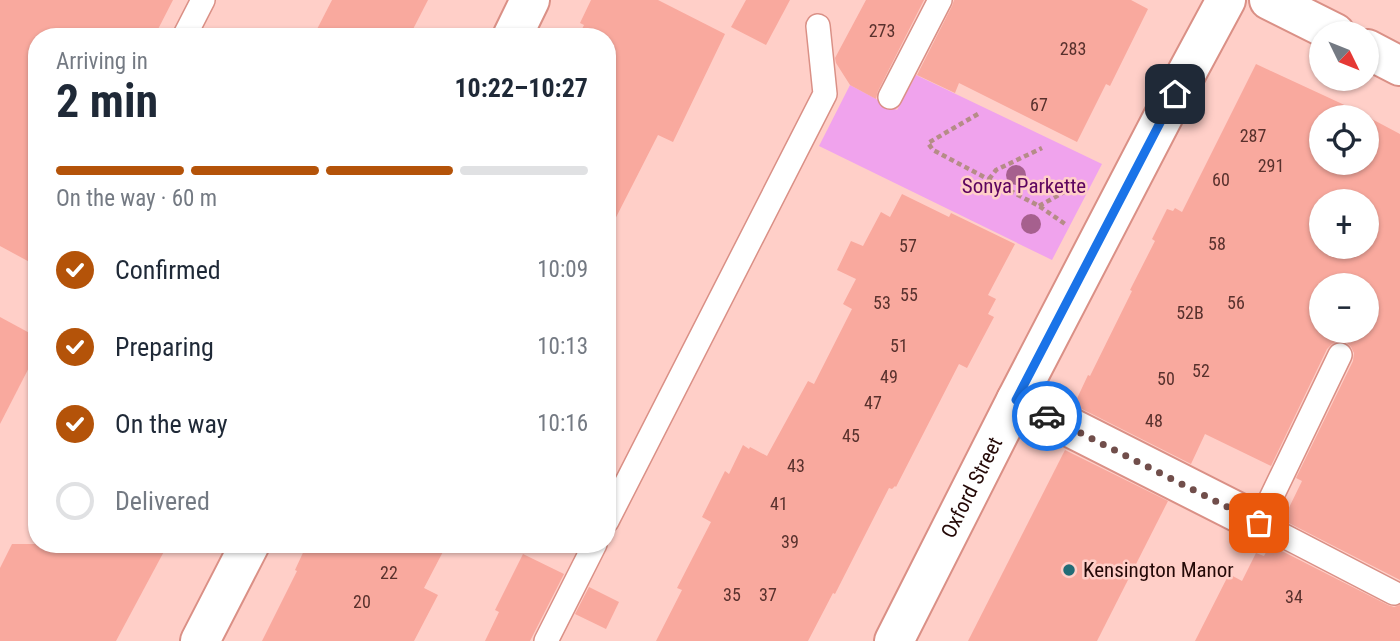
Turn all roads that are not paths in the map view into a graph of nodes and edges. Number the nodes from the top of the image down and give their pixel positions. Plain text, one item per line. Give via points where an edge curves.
1 (203, 0) edge
2 (530, 0) edge
3 (940, 0) edge
4 (1226, 0) edge
5 (1269, 0) edge
6 (1311, 21) edge
7 (818, 26) dead end
8 (189, 28) edge
9 (516, 28) edge
10 (1379, 55) edge
11 (1400, 66) edge
12 (890, 97) dead end
13 (1340, 355) dead end
14 (1016, 400) junction
15 (616, 503) edge
16 (1259, 523) junction
17 (245, 553) edge
18 (590, 553) edge
19 (1394, 593) dead end
20 (200, 641) edge
21 (546, 641) edge
22 (894, 641) edge

1 - 8 lane
2 - 9 street
3 - 12 lane
4 - 14 street, Oxford Street
5 - 6 street
7 - 15 lane via 825,94
10 - 11 street
13 - 16 lane
14 - 16 street
14 - 22 street, Oxford Street
16 - 19 lane
17 - 20 street
18 - 21 lane

